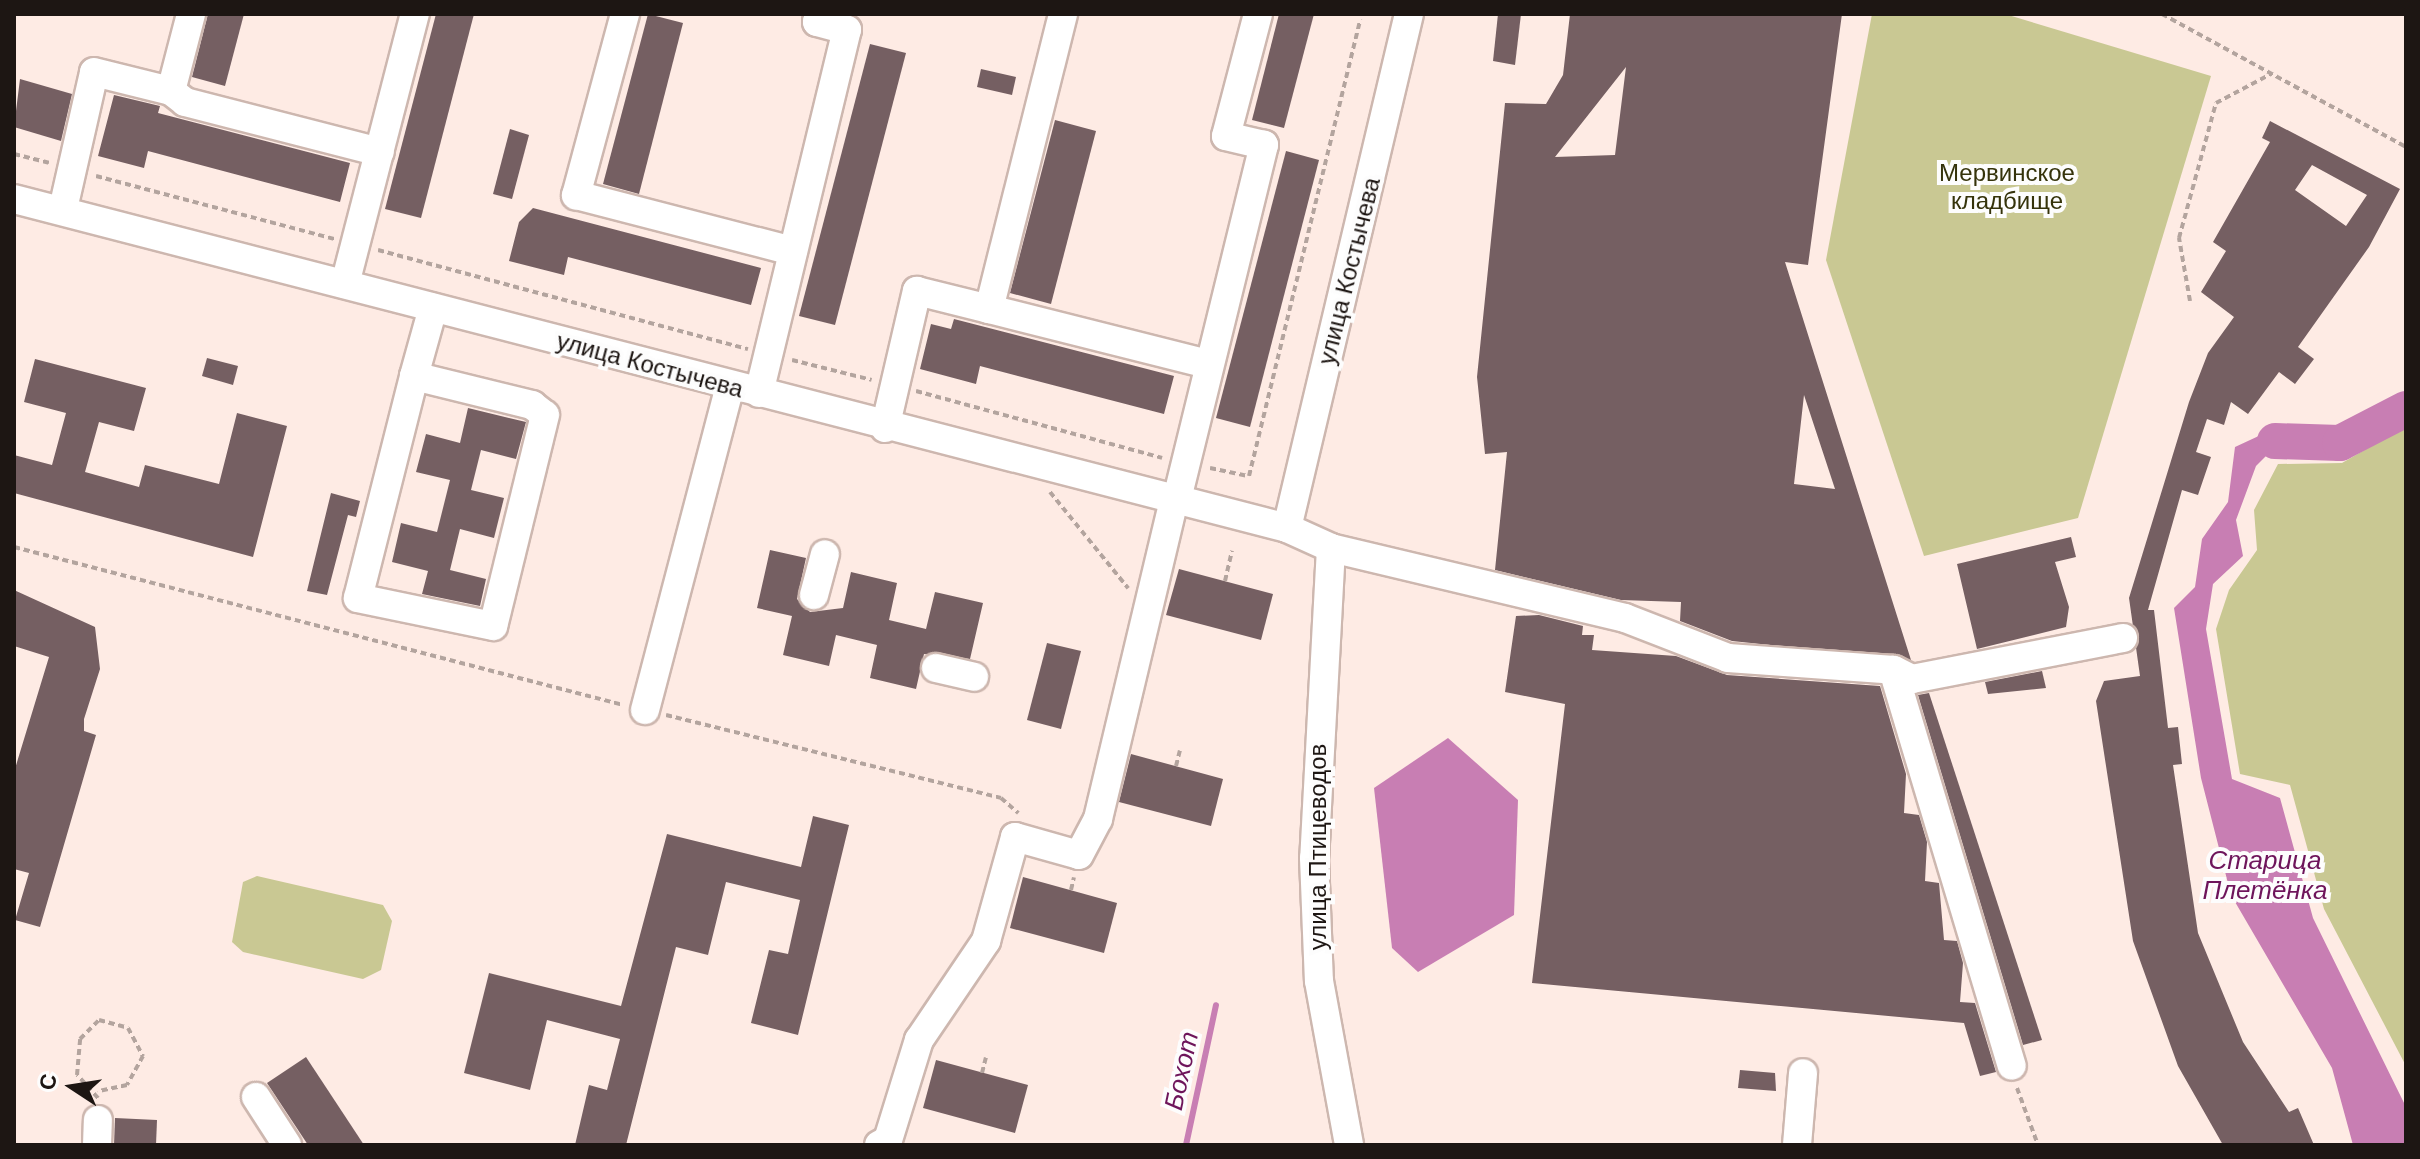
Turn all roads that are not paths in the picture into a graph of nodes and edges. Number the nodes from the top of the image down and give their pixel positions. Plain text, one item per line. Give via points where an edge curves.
1 (191, 14) edge
2 (415, 14) edge
3 (625, 14) edge
4 (819, 14) edge
5 (1063, 14) edge
6 (1258, 14) edge
7 (1409, 14) edge
8 (171, 91) junction
9 (380, 152) junction
10 (14, 199) edge
11 (63, 209) junction
12 (793, 251) junction
13 (345, 284) junction
14 (433, 308) junction
15 (989, 309) junction
16 (1208, 364) junction
17 (414, 376) junction
18 (730, 386) junction
19 (759, 393) junction
20 (885, 428) junction
21 (1174, 503) junction
22 (1287, 528) junction
23 (1331, 548) junction
24 (825, 554) dead end
25 (814, 595) dead end
26 (2123, 638) dead end
27 (936, 668) dead end
28 (1893, 670) junction
29 (974, 677) dead end
30 (645, 710) road end
31 (2012, 1066) road end
32 (1803, 1073) dead end
33 (256, 1097) dead end
34 (287, 1145) edge
35 (879, 1145) edge
36 (1349, 1145) edge
37 (1797, 1145) edge

1 - 8 street
2 - 9 street
3 - 12 street via 576,195
4 - 12 street via 817,22 847,30
5 - 15 street
6 - 16 street via 1226,136 1264,145
7 - 22 street, улица Костычева
8 - 9 street via 185,102
8 - 11 street via 94,72
9 - 13 street
10 - 11 street, улица Костычева
11 - 13 street, улица Костычева
12 - 19 street
13 - 14 street, улица Костычева
14 - 17 street
14 - 18 street, улица Костычева
15 - 16 street
15 - 20 street via 917,291
16 - 21 street
17 - 17 street via 532,405 545,415 493,626 358,598
18 - 19 street, улица Костычева
18 - 30 street
19 - 20 street, улица Костычева
20 - 21 street, улица Костычева
21 - 22 street, улица Костычева
21 - 35 street via 1098,819 1079,855 1015,837 986,941 919,1040 888,1140
22 - 23 street, улица Костычева
23 - 28 street, улица Костычева via 1625,618 1728,658
23 - 36 street, улица Птицеводов via 1314,858 1319,981
24 - 25 street
26 - 28 street, улица Костычева via 1912,679
27 - 29 street
28 - 31 street
32 - 37 street
33 - 34 street

